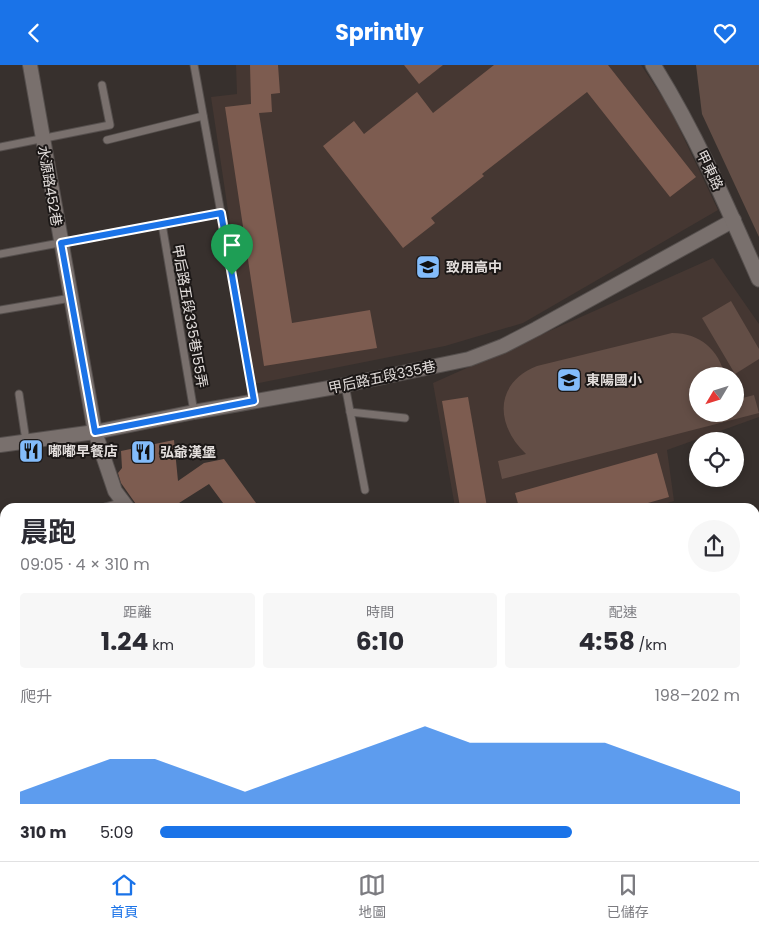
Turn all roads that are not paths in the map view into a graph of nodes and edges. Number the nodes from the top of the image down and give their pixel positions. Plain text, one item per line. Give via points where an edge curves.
1 (30, 65) edge
2 (194, 65) edge
3 (653, 65) edge
4 (102, 85) dead end
5 (203, 116) junction
6 (42, 139) junction
7 (107, 140) dead end
8 (0, 147) edge
9 (221, 213) junction
10 (734, 220) junction
11 (162, 224) junction
12 (61, 243) junction
13 (0, 254) edge
14 (759, 279) edge
15 (71, 298) junction
16 (0, 310) edge
17 (345, 385) junction
18 (19, 395) dead end
19 (254, 401) junction
20 (194, 412) junction
21 (350, 412) junction
22 (404, 418) dead end
23 (95, 432) junction
24 (26, 441) junction
25 (0, 445) edge
26 (365, 490) dead end
27 (124, 503) edge

1 - 6 street, 水源路452巷
2 - 5 lane
3 - 10 street, 甲東路 via 672,94
4 - 6 lane via 110,125
5 - 7 lane
5 - 9 lane
6 - 8 lane
6 - 12 street, 水源路452巷
9 - 11 lane
9 - 19 lane
10 - 14 street, 甲東路
10 - 17 street, 甲后路五段335巷 via 503,345 469,359
11 - 12 lane
11 - 20 lane, 甲后路五段335巷155弄
12 - 13 lane
12 - 15 street, 水源路452巷
15 - 16 lane
15 - 23 street, 水源路452巷
17 - 19 street, 甲后路五段335巷
17 - 21 lane
18 - 24 lane
19 - 20 street, 甲后路五段335巷
20 - 23 street, 甲后路五段335巷
21 - 22 lane
21 - 26 lane
23 - 24 street, 甲后路五段335巷
23 - 27 street, 水源路452巷 via 115,491
24 - 25 street, 甲后路五段335巷

